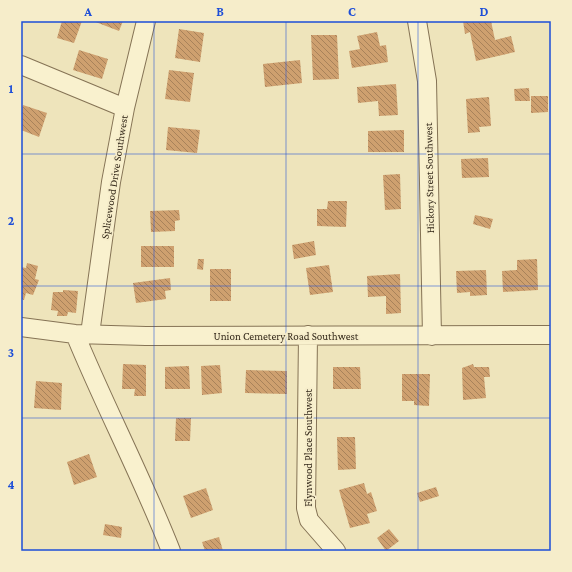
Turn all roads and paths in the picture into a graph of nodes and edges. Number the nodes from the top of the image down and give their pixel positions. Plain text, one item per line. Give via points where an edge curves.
1 (146, 21) edge
2 (417, 21) edge
3 (21, 65) edge
4 (125, 108) junction
5 (21, 326) edge
6 (83, 334) junction
7 (308, 335) junction
8 (551, 335) edge
9 (432, 336) junction
10 (171, 551) edge
11 (336, 551) edge

1 - 4 street, Splicewood Drive Southwest
2 - 9 street, Hickory Street Southwest via 427,81
3 - 4 street
4 - 6 street, Splicewood Drive Southwest
5 - 6 street, Union Cemetery Road Southwest
6 - 7 street, Union Cemetery Road Southwest
6 - 10 street via 94,380
7 - 9 street, Union Cemetery Road Southwest
7 - 11 street, Flynwood Place Southwest via 306,508 309,520
8 - 9 street, Union Cemetery Road Southwest

